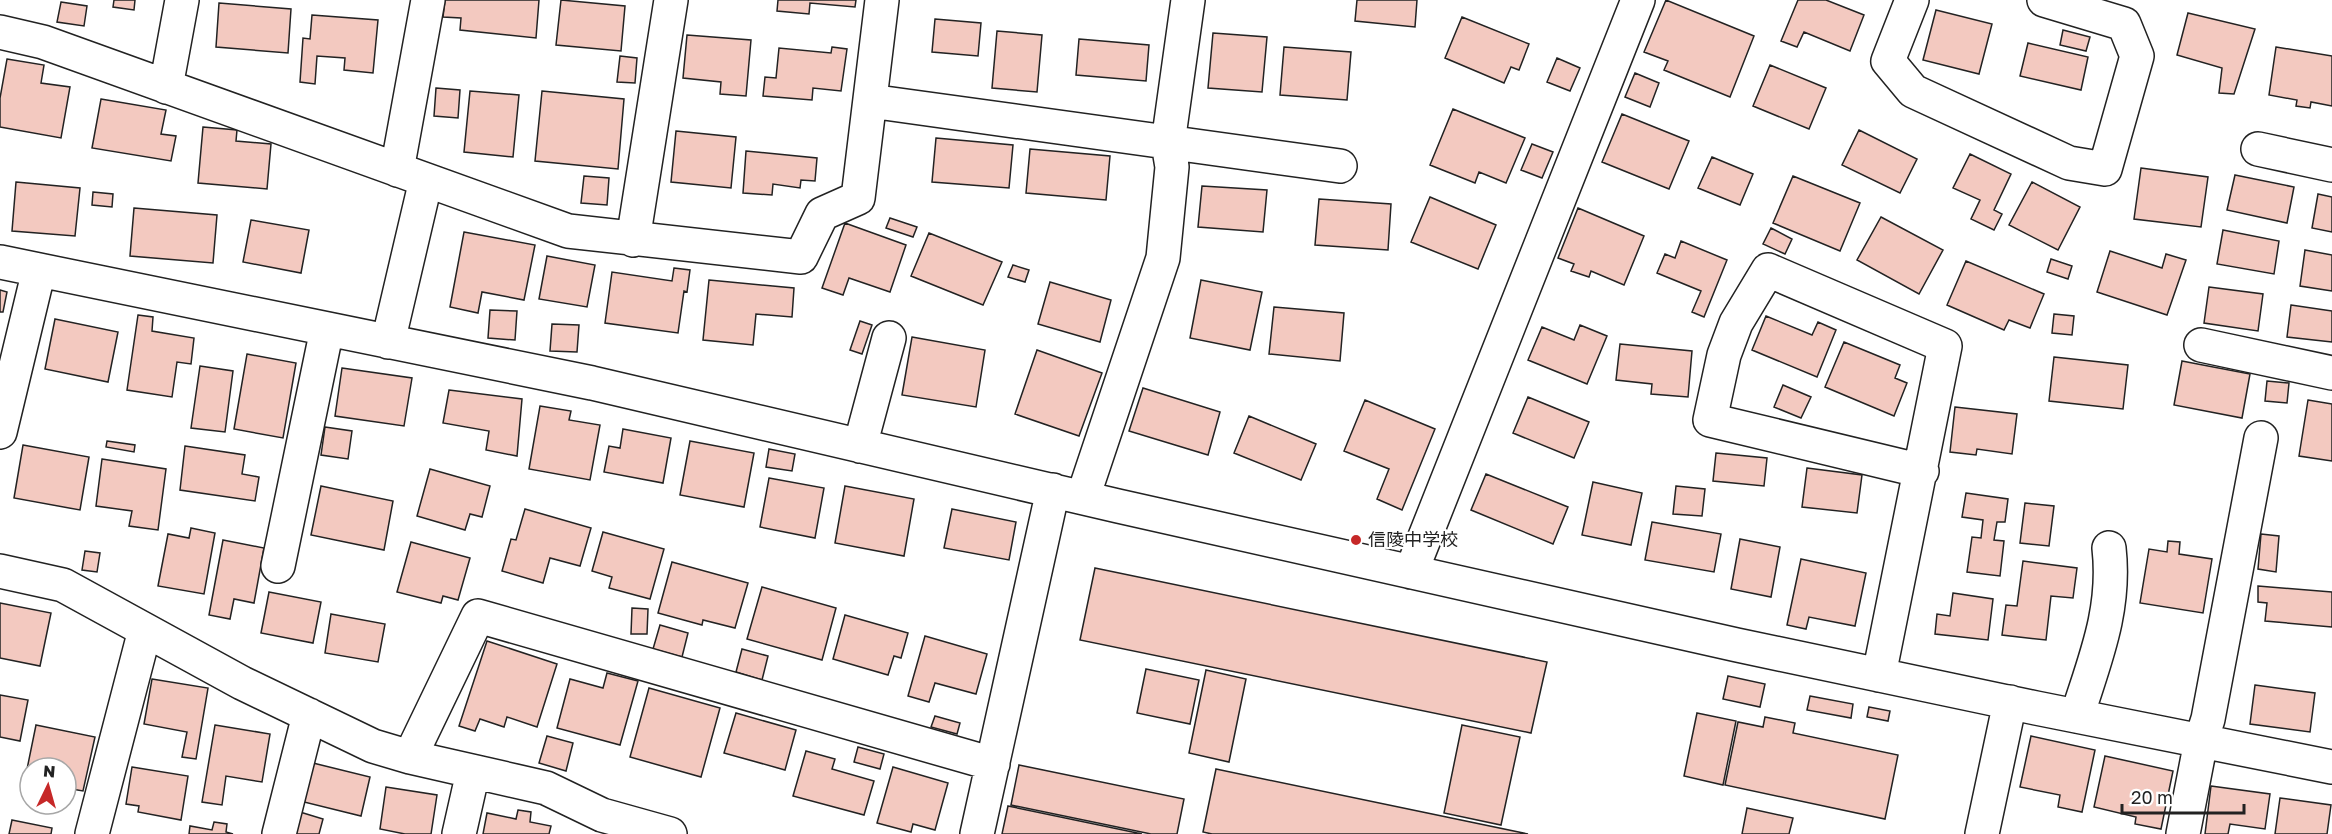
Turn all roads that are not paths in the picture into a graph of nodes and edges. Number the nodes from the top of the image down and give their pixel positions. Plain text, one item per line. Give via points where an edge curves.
1 (182, 0) edge
2 (428, 0) edge
3 (671, 0) edge
4 (882, 0) edge
5 (1188, 0) edge
6 (1638, 0) edge
7 (1912, 0) edge
8 (2044, 0) edge
9 (0, 32) edge
10 (166, 87) junction
11 (870, 100) junction
12 (1168, 144) junction
13 (2258, 149) dead end
14 (2332, 165) edge
15 (1340, 166) dead end
16 (411, 175) junction
17 (633, 240) junction
18 (0, 262) edge
19 (39, 270) junction
20 (327, 329) junction
21 (890, 338) dead end
22 (388, 342) junction
23 (2201, 345) dead end
24 (2332, 373) edge
25 (0, 432) edge
26 (2261, 438) dead end
27 (860, 446) junction
28 (1922, 471) junction
29 (1068, 494) junction
30 (2109, 548) dead end
31 (278, 566) dead end
32 (0, 571) edge
33 (1411, 572) junction
34 (145, 630) junction
35 (1880, 675) junction
36 (2010, 702) junction
37 (309, 716) junction
38 (2077, 716) junction
39 (2202, 741) junction
40 (411, 757) junction
41 (993, 764) junction
42 (2332, 767) edge
43 (474, 772) junction
44 (663, 833) edge
45 (92, 834) edge
46 (279, 834) edge
47 (459, 834) edge
48 (978, 834) edge
49 (1982, 834) edge
50 (2183, 834) edge

1 - 10 street
2 - 16 street
3 - 17 street
4 - 11 street
5 - 12 street
6 - 33 street
7 - 8 street via 1888,61 1913,91 2069,163 2105,169 2137,56 2124,24
9 - 10 street via 43,42
10 - 16 street
11 - 12 street
11 - 17 street via 858,198 822,214 801,257
12 - 15 street
12 - 29 street via 1172,167 1163,258
13 - 14 street
16 - 17 street via 568,231
16 - 22 street
18 - 19 street
19 - 20 street
19 - 25 street
20 - 22 street
20 - 31 street
21 - 27 street
22 - 27 street via 592,383
23 - 24 street
26 - 39 street
27 - 29 street
28 - 28 street via 1945,346 1768,270 1736,323 1724,355 1710,420
28 - 35 street
29 - 33 street
29 - 41 street
30 - 38 street via 2111,572 2105,629
32 - 34 street via 63,585
33 - 35 street
34 - 37 street
34 - 45 street
35 - 36 street
36 - 38 street
36 - 49 street
37 - 40 street via 373,746
37 - 46 street
38 - 39 street
39 - 42 street
39 - 50 street
40 - 41 street via 478,616
40 - 43 street
41 - 48 street
43 - 44 street via 546,788 602,815
43 - 47 street

